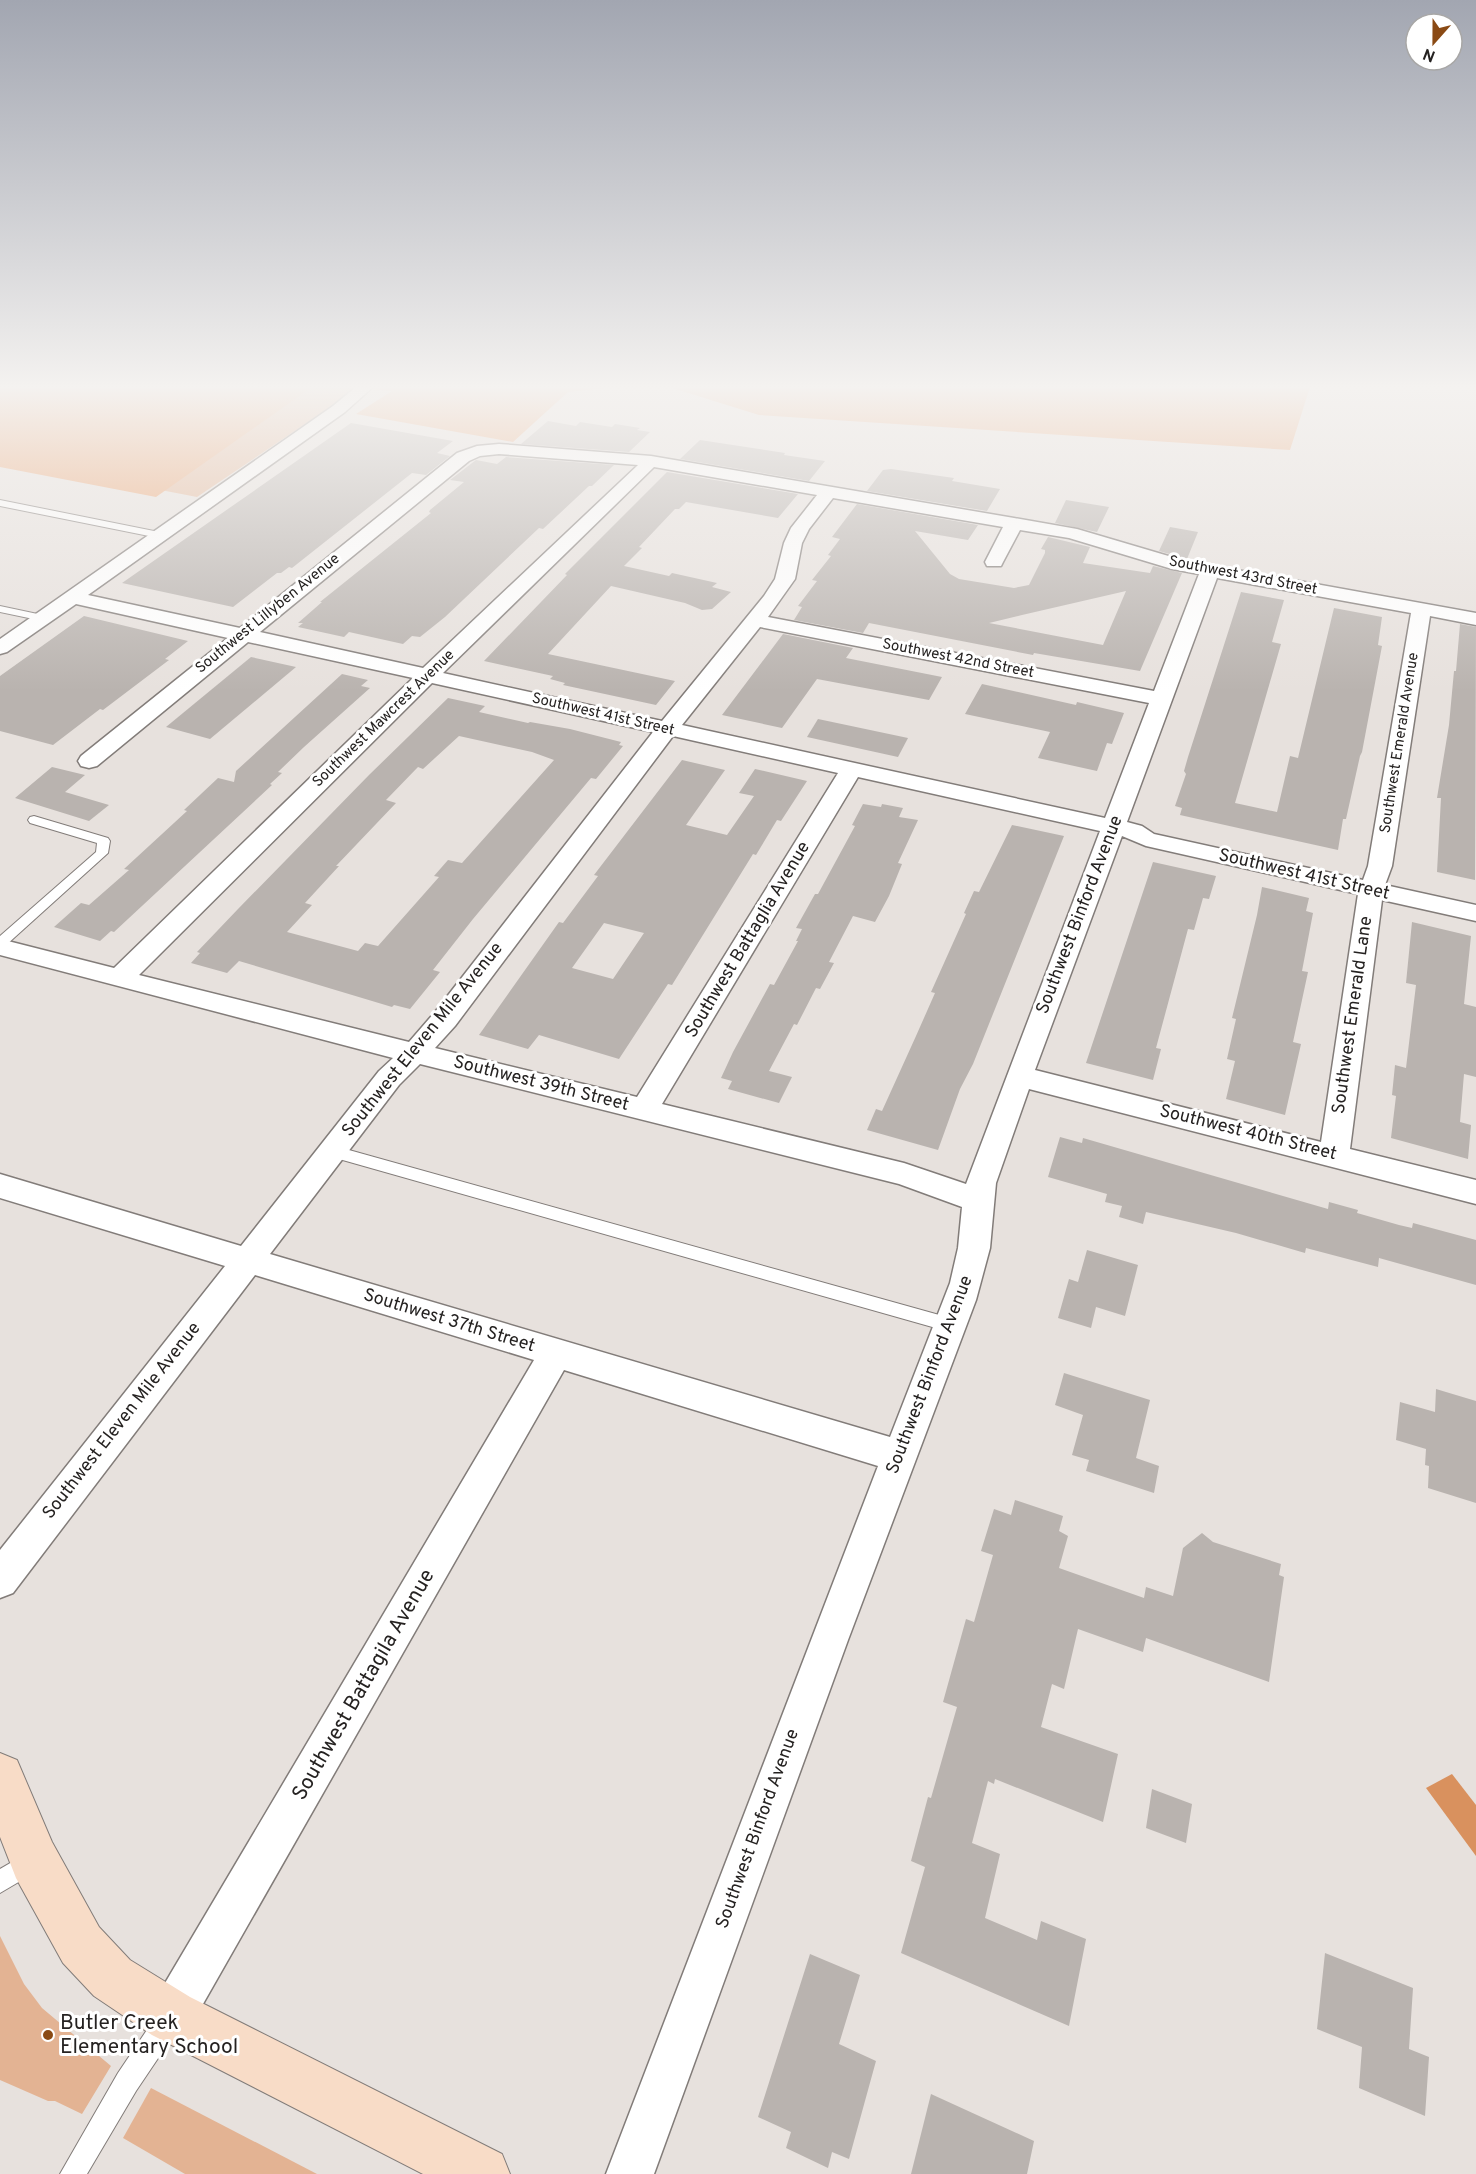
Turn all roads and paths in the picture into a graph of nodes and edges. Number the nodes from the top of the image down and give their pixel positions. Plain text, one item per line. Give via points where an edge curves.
1 (225, 488) edge
2 (424, 488) edge
3 (623, 488) edge
4 (808, 488) edge
5 (828, 492) junction
6 (0, 503) edge
7 (1014, 523) junction
8 (159, 535) junction
9 (994, 562) dead end
10 (1210, 571) junction
11 (72, 597) junction
12 (0, 609) edge
13 (1421, 610) junction
14 (43, 618) junction
15 (1476, 619) edge
16 (754, 620) junction
17 (242, 635) junction
18 (0, 648) edge
19 (428, 676) junction
20 (1161, 699) junction
21 (667, 729) junction
22 (89, 761) dead end
23 (851, 770) junction
24 (34, 820) dead end
25 (1124, 829) junction
26 (1374, 883) junction
27 (1476, 898) edge
28 (1476, 913) edge
29 (0, 943) edge
30 (0, 947) edge
31 (120, 978) junction
32 (416, 1052) junction
33 (1019, 1076) junction
34 (644, 1110) junction
35 (331, 1151) junction
36 (1334, 1155) junction
37 (0, 1186) edge
38 (1476, 1192) edge
39 (976, 1200) junction
40 (246, 1260) junction
41 (950, 1325) junction
42 (556, 1353) junction
43 (899, 1456) junction
44 (0, 1580) edge
45 (0, 1777) edge
46 (17, 1871) edge
47 (171, 2016) junction
48 (73, 2174) edge
49 (482, 2174) edge
50 (630, 2174) edge

1 - 8 street
2 - 17 street, Southwest Lillyben Avenue
3 - 19 street, Southwest Mawcrest Avenue
4 - 5 street, Southwest 43rd Street
5 - 7 street, Southwest 43rd Street
5 - 16 street, Southwest Eleven Mile Avenue via 800,528 785,579
6 - 8 lane
7 - 9 street
7 - 10 street, Southwest 43rd Street via 1089,537 1179,566
8 - 11 street
10 - 13 street, Southwest 43rd Street
10 - 20 street, Southwest Binford Avenue
11 - 14 street
11 - 17 street, Southwest 41st Street
12 - 14 lane
13 - 15 street, Southwest 43rd Street
13 - 26 street, Southwest Emerald Avenue
14 - 18 street
16 - 20 street, Southwest 42nd Street
16 - 21 street, Southwest Eleven Mile Avenue
17 - 19 street, Southwest 41st Street
17 - 22 street, Southwest Lillyben Avenue
19 - 21 street, Southwest 41st Street
19 - 31 street, Southwest Mawcrest Avenue
20 - 25 street, Southwest Binford Avenue
21 - 23 street, Southwest 41st Street
21 - 32 street, Southwest Eleven Mile Avenue
23 - 25 street, Southwest 41st Street
23 - 34 street, Southwest Battaglia Avenue
24 - 29 lane via 104,841 102,853
25 - 26 street, Southwest 41st Street via 1146,839
25 - 33 street, Southwest Binford Avenue
26 - 27 street, Southwest 41st Street
26 - 28 street, Southwest 41st Street
26 - 36 street, Southwest Emerald Lane
30 - 31 street, Southwest 39th Street
31 - 32 street, Southwest 39th Street
32 - 34 street, Southwest 39th Street
32 - 35 street, Southwest Eleven Mile Avenue via 389,1078
33 - 36 street, Southwest 40th Street
33 - 39 street, Southwest Binford Avenue
34 - 39 street, Southwest 39th Street via 904,1174
35 - 40 street, Southwest Eleven Mile Avenue
35 - 41 lane
36 - 38 street, Southwest 40th Street
37 - 40 street, Southwest 37th Street
39 - 41 street, Southwest Binford Avenue via 972,1263
40 - 42 street, Southwest 37th Street
40 - 44 street, Southwest Eleven Mile Avenue
41 - 43 street, Southwest Binford Avenue
42 - 43 street, Southwest 37th Street
42 - 47 street, Southwest Battagila Avenue
43 - 50 street, Southwest Binford Avenue
45 - 46 main road
46 - 47 main road via 111,1978
47 - 48 lane
47 - 49 main road

